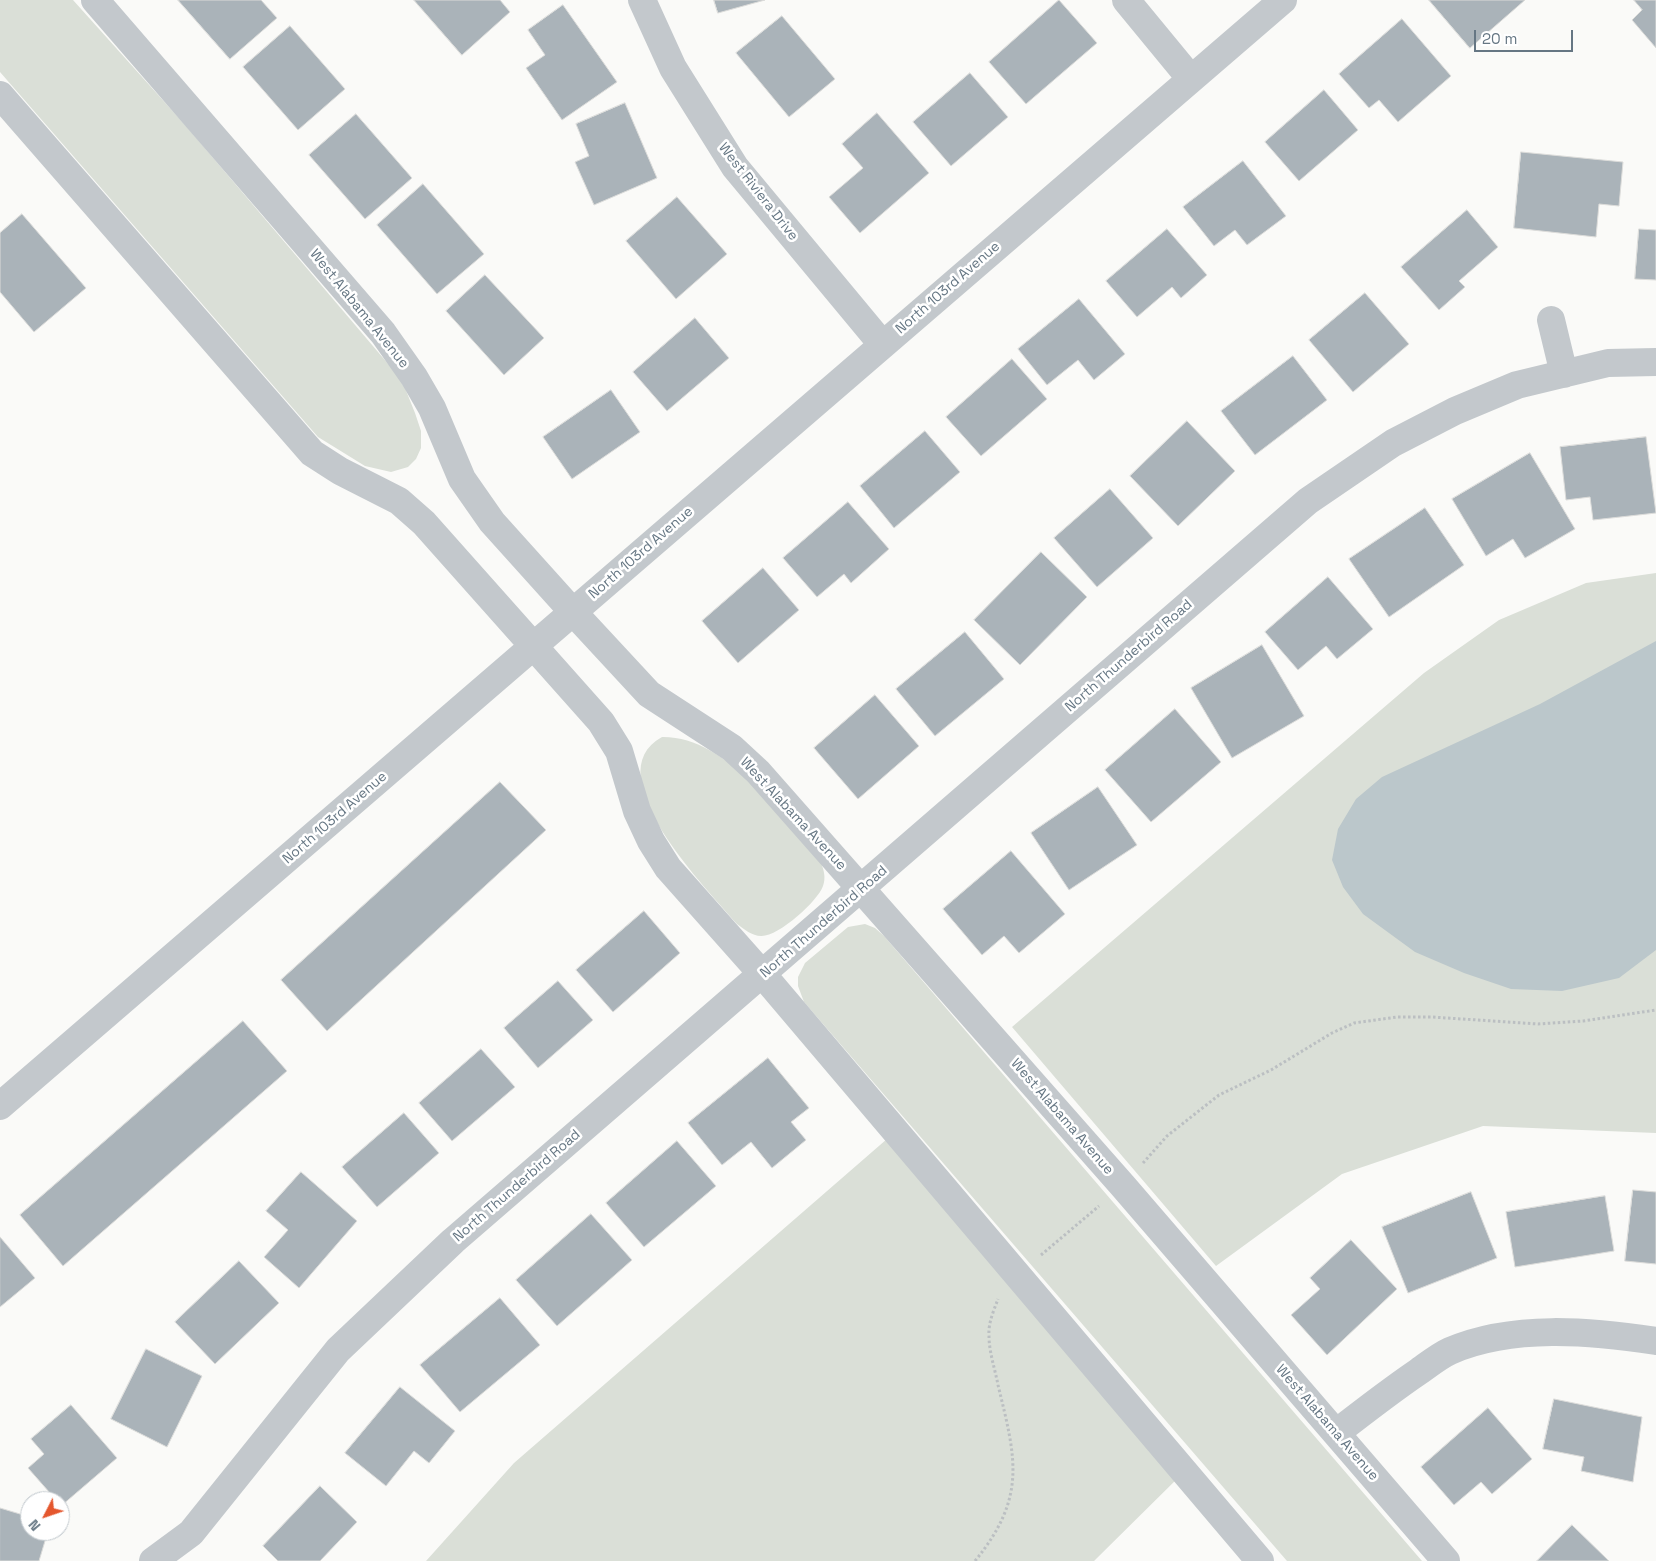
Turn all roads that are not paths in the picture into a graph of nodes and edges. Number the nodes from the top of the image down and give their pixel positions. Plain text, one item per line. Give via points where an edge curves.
1 (95, 0) edge
2 (642, 0) edge
3 (1126, 0) edge
4 (1283, 0) edge
5 (1191, 79) junction
6 (0, 94) edge
7 (1551, 320) dead end
8 (882, 344) junction
9 (1656, 362) edge
10 (1564, 374) junction
11 (573, 612) junction
12 (532, 646) junction
13 (862, 889) junction
14 (763, 975) junction
15 (0, 1106) edge
16 (1656, 1341) edge
17 (1336, 1433) junction
18 (153, 1561) edge
19 (1260, 1561) edge
20 (1446, 1561) edge

1 - 11 street, West Alabama Avenue via 383,334 432,408 453,462 474,499
2 - 8 street, West Riviera Drive via 673,68 735,167
3 - 5 street
4 - 5 street, North 103rd Avenue
5 - 8 street, North 103rd Avenue
6 - 12 street via 312,454 399,501 446,546
7 - 10 street
8 - 11 street, North 103rd Avenue
9 - 10 street, North Thunderbird Road via 1608,363
10 - 13 street, North Thunderbird Road via 1517,385 1455,411 1393,443 1308,501
11 - 12 street, North 103rd Avenue
11 - 13 street, West Alabama Avenue via 649,694 732,748 758,772
12 - 14 street via 601,722 619,750 637,811 668,868
12 - 15 street, North 103rd Avenue
13 - 14 street, North Thunderbird Road
13 - 17 street, West Alabama Avenue
14 - 18 street, North Thunderbird Road via 453,1241 338,1350 191,1533
14 - 19 street
16 - 17 street via 1568,1332 1517,1334 1471,1344 1429,1364
17 - 20 street, West Alabama Avenue

